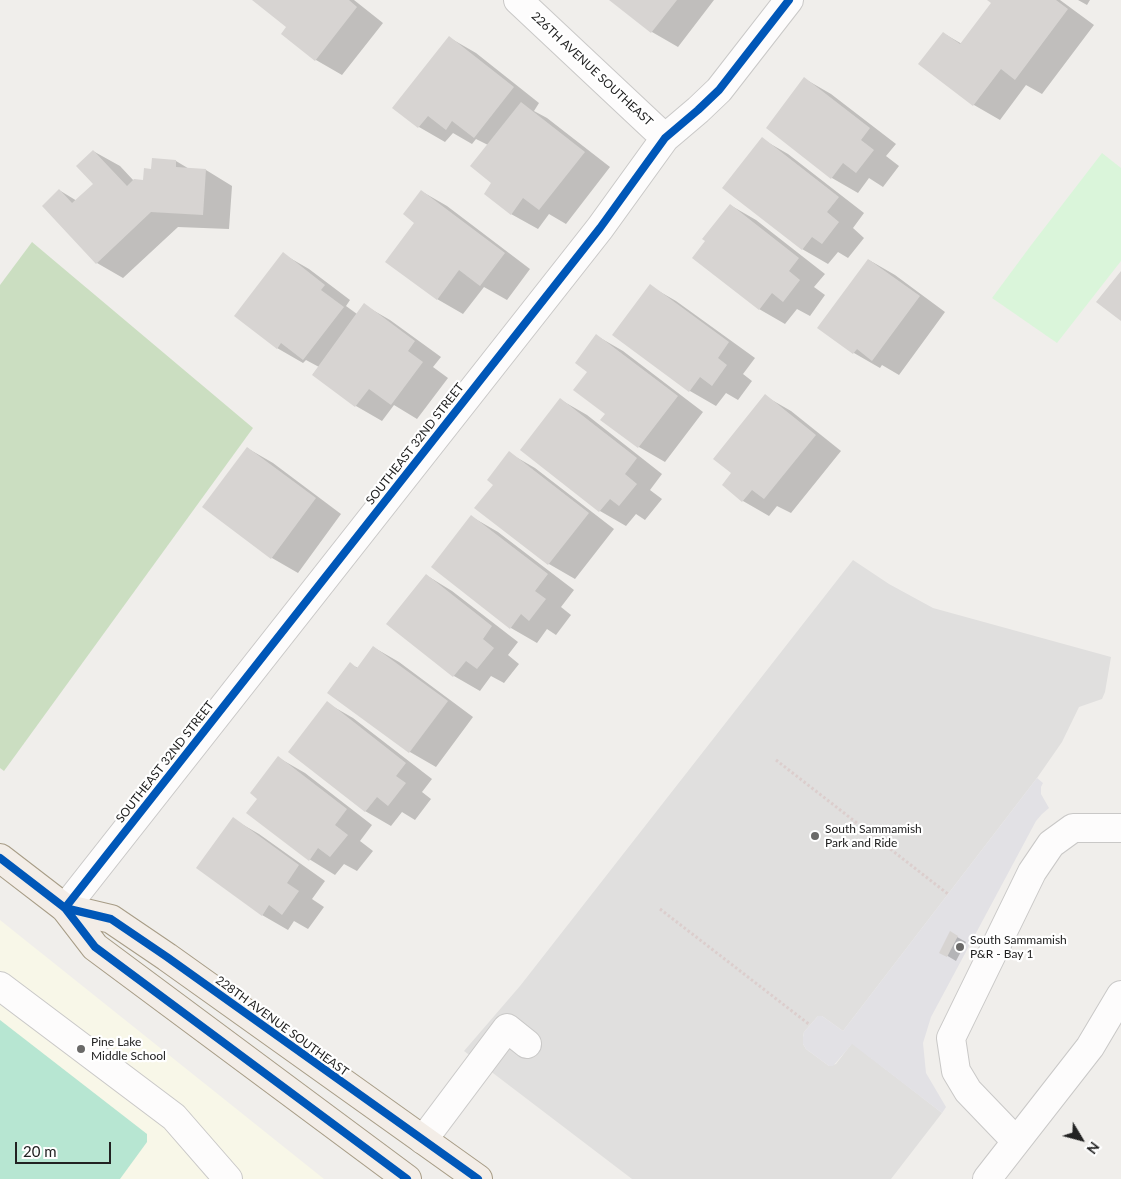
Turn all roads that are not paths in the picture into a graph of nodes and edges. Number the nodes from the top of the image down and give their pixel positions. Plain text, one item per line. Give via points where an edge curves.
1 (518, 0) edge
2 (789, 0) edge
3 (665, 138) junction
4 (1121, 828) edge
5 (0, 858) edge
6 (65, 908) junction
7 (0, 986) edge
8 (1121, 995) edge
9 (527, 1044) dead end
10 (423, 1140) junction
11 (1016, 1141) junction
12 (199, 1146) junction
13 (205, 1179) edge
14 (228, 1179) edge
15 (407, 1179) edge
16 (478, 1179) edge
17 (987, 1179) edge

1 - 3 street, 226TH AVENUE SOUTHEAST
2 - 3 street, SOUTHEAST 32ND STREET via 719,90
3 - 6 street, SOUTHEAST 32ND STREET via 600,228
4 - 11 street via 1073,828 1051,844 1032,872 951,1038 956,1071 968,1091
5 - 6 main road, 228TH AVENUE SOUTHEAST
6 - 10 main road, 228TH AVENUE SOUTHEAST via 111,919
6 - 15 main road, 228TH AVENUE SOUTHEAST via 96,947
7 - 12 street via 174,1117
8 - 11 street via 1090,1047
9 - 10 street via 508,1028
10 - 16 main road, 228TH AVENUE SOUTHEAST
11 - 17 street
12 - 13 street
12 - 14 street

